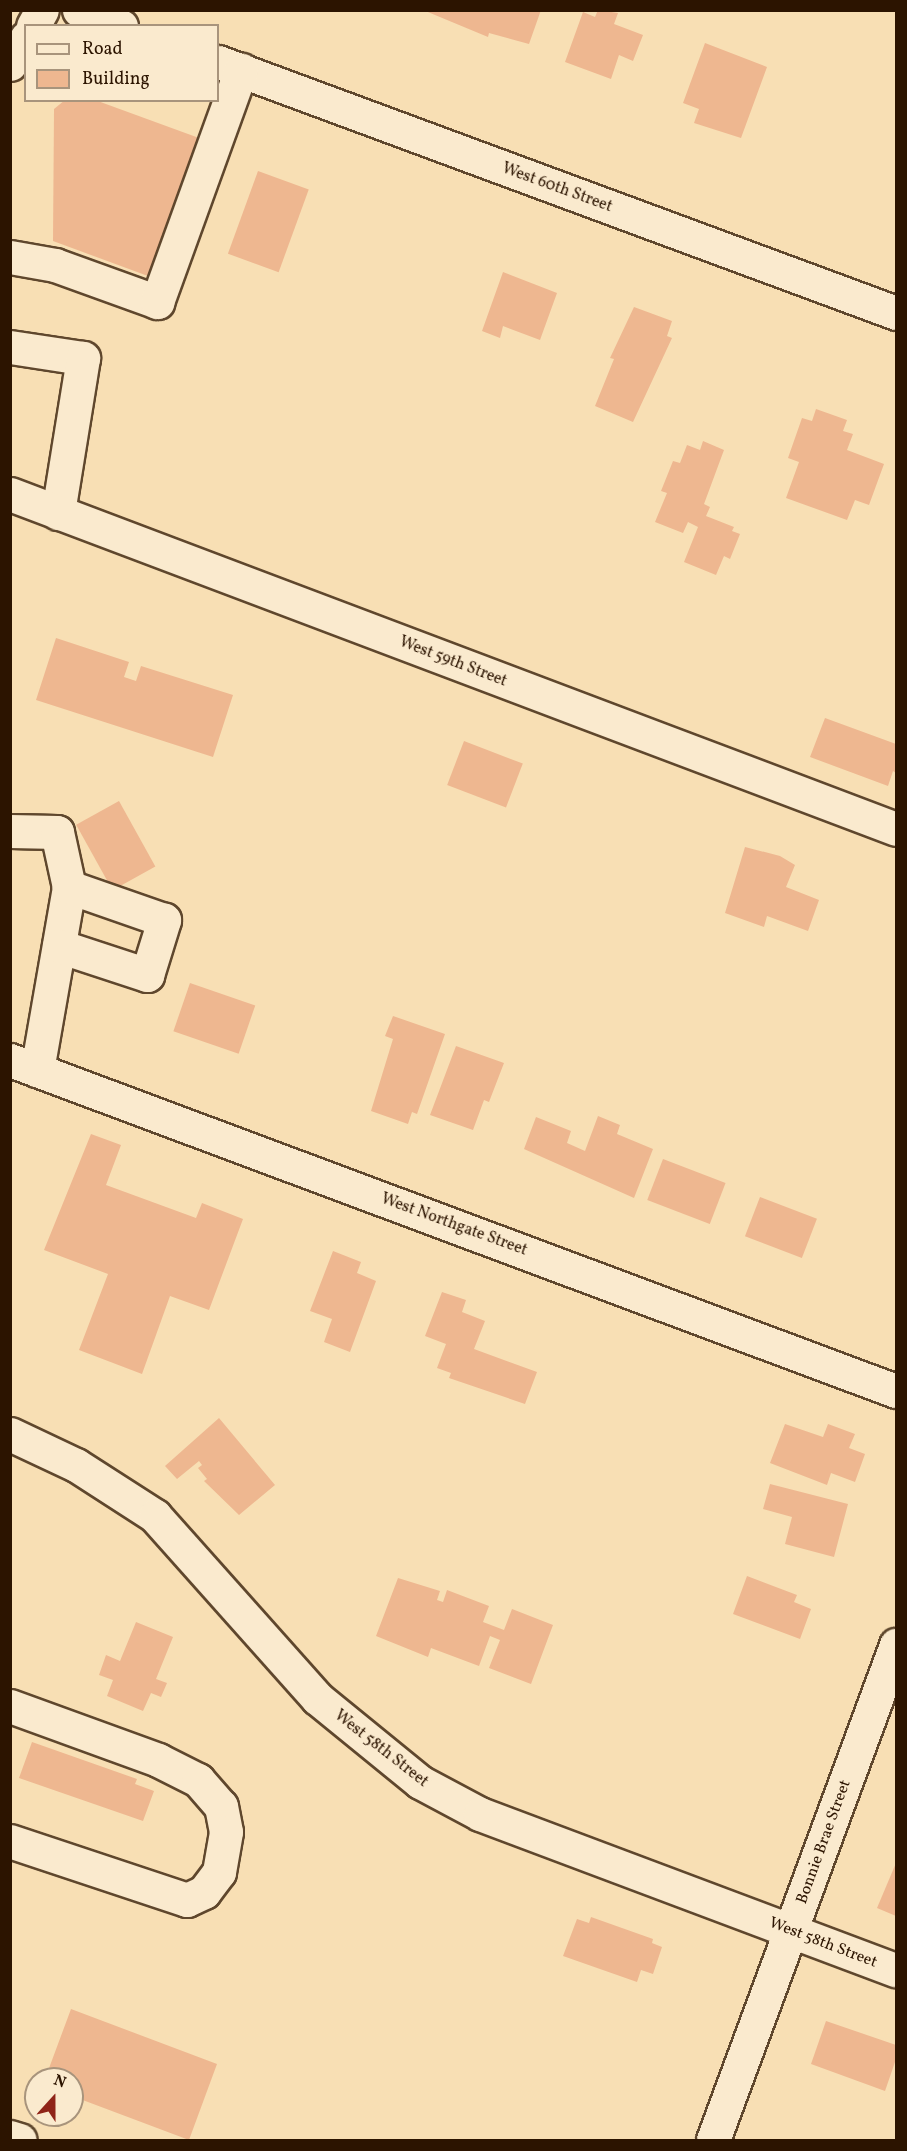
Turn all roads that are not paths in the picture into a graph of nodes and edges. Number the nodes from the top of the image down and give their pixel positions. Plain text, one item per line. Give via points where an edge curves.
1 (42, 10) edge
2 (79, 10) edge
3 (34, 24) edge
4 (117, 24) edge
5 (24, 41) edge
6 (10, 64) edge
7 (229, 66) edge
8 (219, 99) edge
9 (218, 102) edge
10 (10, 257) edge
11 (897, 313) edge
12 (10, 347) edge
13 (10, 494) edge
14 (58, 513) junction
15 (897, 829) edge
16 (10, 831) edge
17 (69, 887) junction
18 (59, 946) junction
19 (24, 1065) edge
20 (897, 1391) edge
21 (10, 1434) edge
22 (897, 1645) edge
23 (10, 1706) edge
24 (10, 1841) edge
25 (791, 1931) junction
26 (897, 1971) edge
27 (10, 2137) edge
28 (21, 2140) edge
29 (713, 2140) edge

1 - 3 street
2 - 4 street
5 - 6 street
7 - 8 street
7 - 11 street, West 60th Street
9 - 10 street via 157,302 55,264
12 - 14 street via 83,358
13 - 14 street, West 59th Street
14 - 15 street, West 59th Street
16 - 17 street via 57,832
17 - 18 street
17 - 18 street via 164,920 147,975
18 - 19 street
19 - 20 street, West Northgate Street
21 - 25 street, West 58th Street via 76,1465 155,1516 317,1698 420,1782 480,1814
22 - 25 street, Bonnie Brae Street
23 - 24 street via 158,1760 198,1780 221,1806 226,1832 219,1872 204,1892 187,1900
25 - 26 street, West 58th Street
25 - 29 street, Bonnie Brae Street
27 - 28 street

